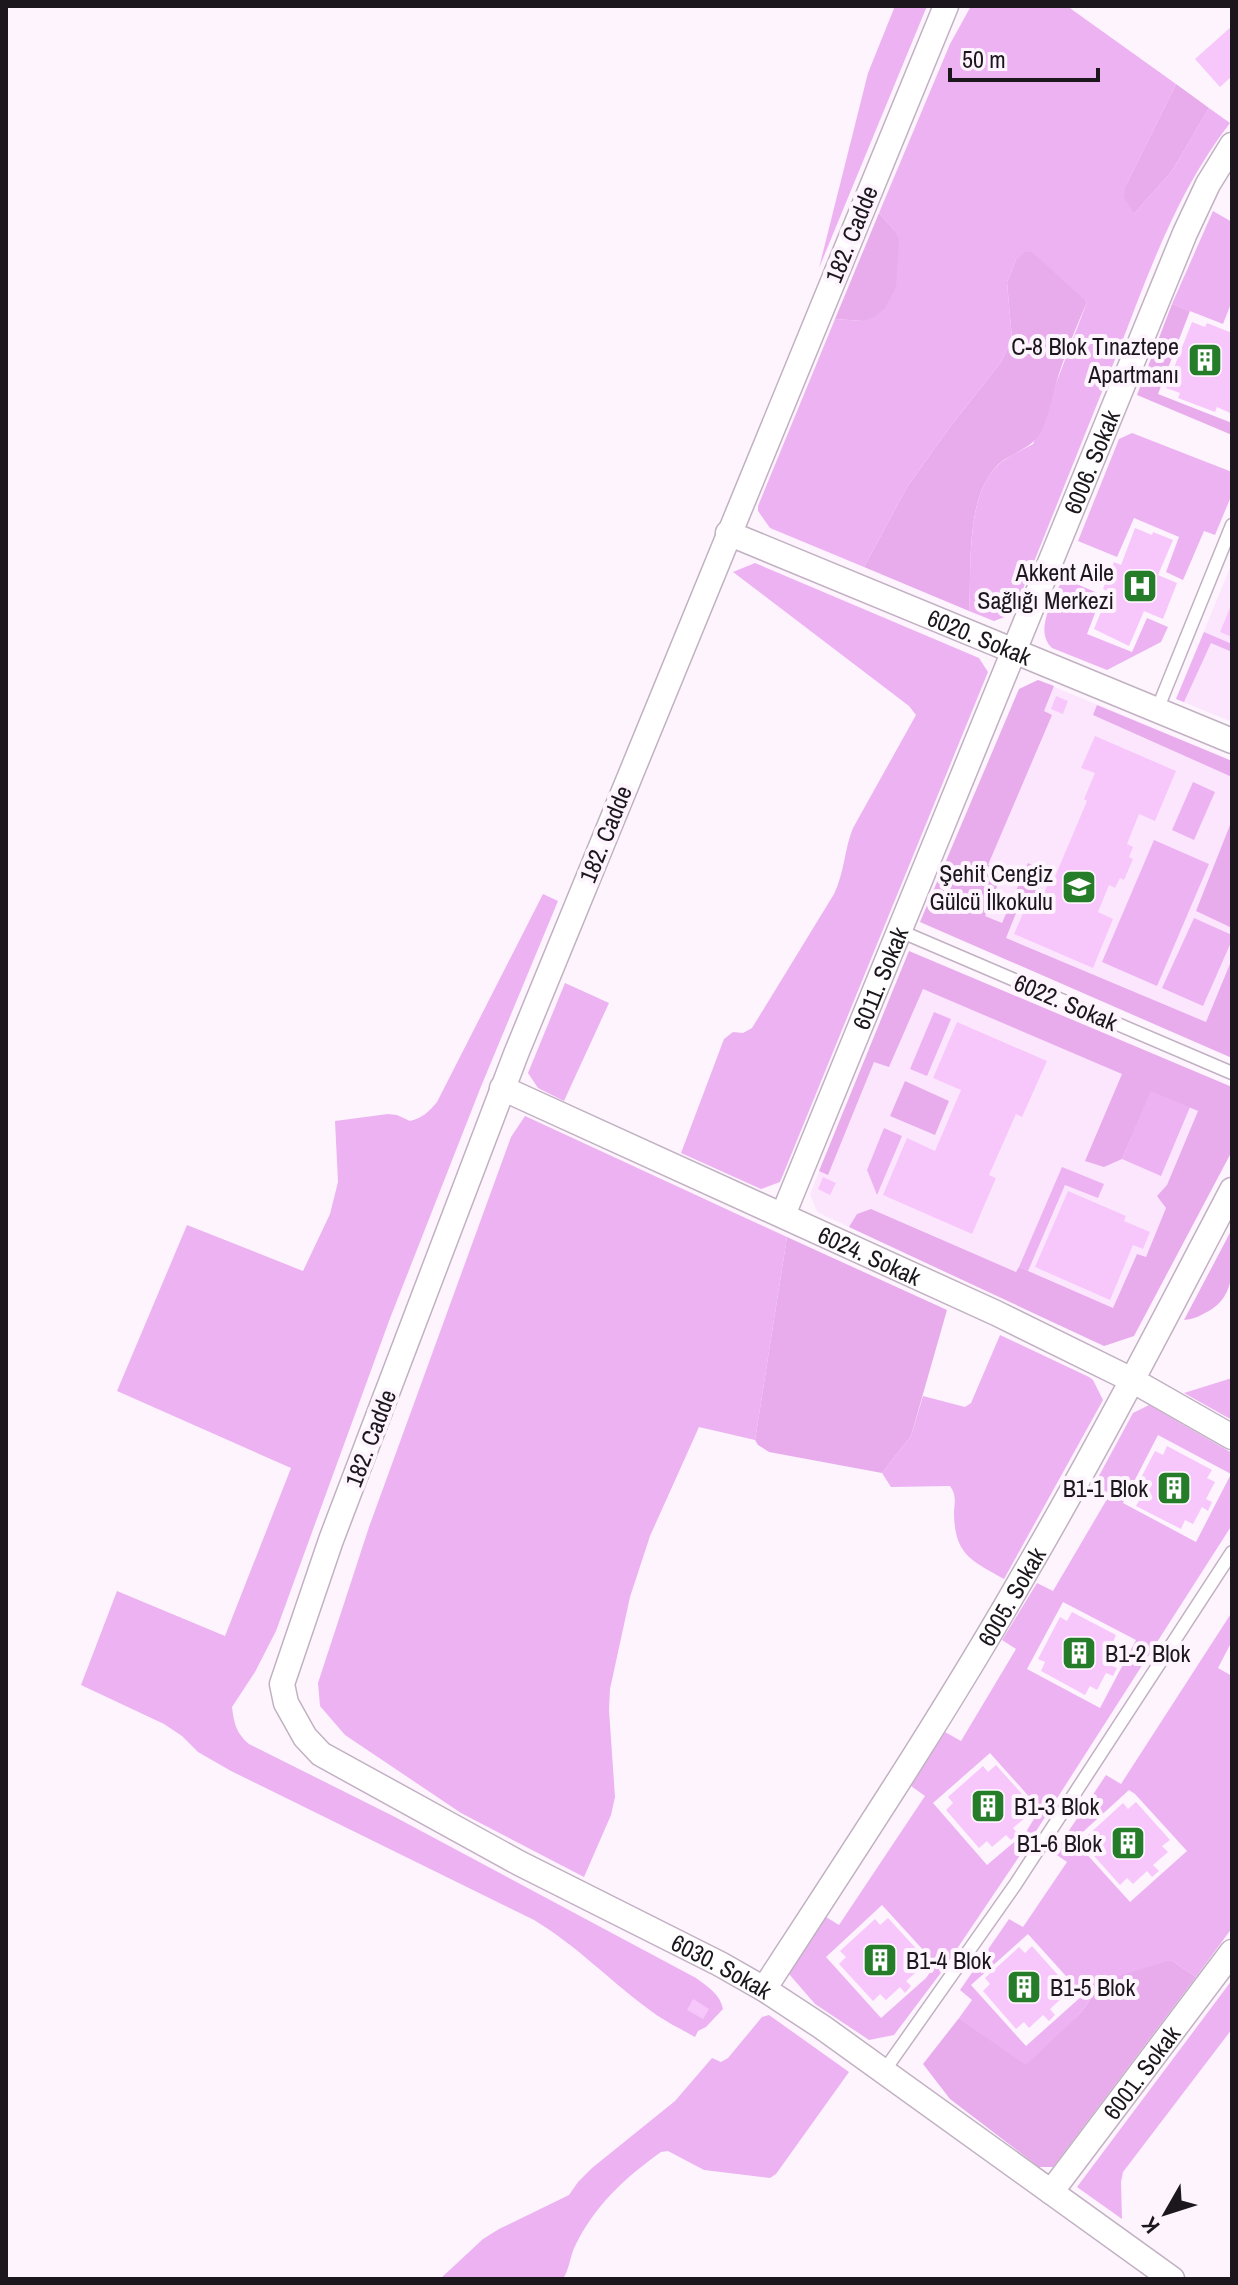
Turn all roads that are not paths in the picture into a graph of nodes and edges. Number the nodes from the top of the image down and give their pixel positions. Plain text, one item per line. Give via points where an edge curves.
1 (946, 6) edge
2 (1232, 145) edge
3 (1232, 525) edge
4 (728, 533) junction
5 (1015, 651) junction
6 (1157, 710) junction
7 (1232, 741) edge
8 (900, 931) junction
9 (1232, 1073) edge
10 (502, 1088) junction
11 (1232, 1190) edge
12 (783, 1215) junction
13 (1132, 1380) junction
14 (1232, 1437) edge
15 (1232, 1552) edge
16 (286, 1670) joint
17 (1232, 1952) edge
18 (764, 1989) junction
19 (884, 2071) junction
20 (1051, 2192) junction
21 (1172, 2279) edge

1 - 4 street, 182. Cadde
2 - 5 street, 6006. Sokak via 1185,233
3 - 6 lane
4 - 5 street, 6020. Sokak
4 - 10 street, 182. Cadde
5 - 6 street, 6020. Sokak
5 - 8 street, 6011. Sokak
6 - 7 street, 6020. Sokak
8 - 9 lane, 6022. Sokak
8 - 12 street, 6011. Sokak
10 - 12 street, 6024. Sokak
10 - 16 street, 182. Cadde
11 - 13 street, 6005. Sokak
12 - 13 street, 6024. Sokak
13 - 14 street, 6024. Sokak
13 - 18 street, 6005. Sokak via 984,1642
15 - 19 lane via 1015,1885
16 - 18 street, 6030. Sokak via 286,1703 321,1754 466,1836
17 - 20 street, 6001. Sokak
18 - 19 street, 6030. Sokak
19 - 20 street, 6030. Sokak
20 - 21 street, 6030. Sokak

